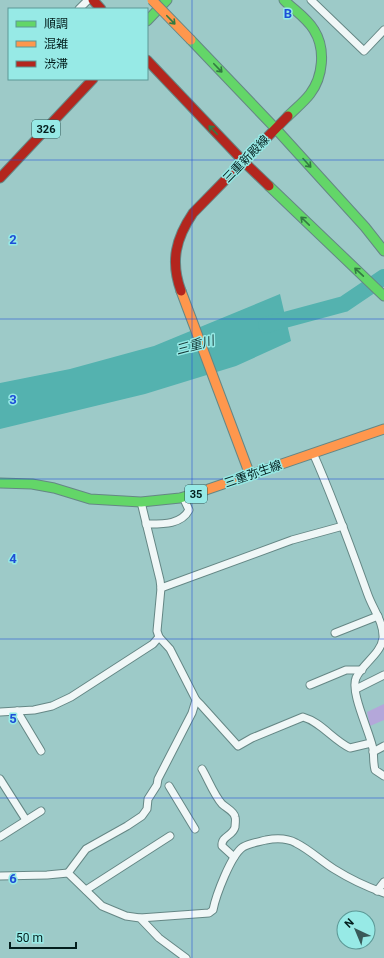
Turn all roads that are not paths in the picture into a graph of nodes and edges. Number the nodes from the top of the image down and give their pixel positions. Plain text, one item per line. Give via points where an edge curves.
1 (88, 0) edge
2 (93, 0) edge
3 (152, 0) edge
4 (167, 0) edge
5 (284, 0) edge
6 (311, 0) edge
7 (80, 8) edge
8 (100, 8) edge
9 (148, 20) edge
10 (384, 30) edge
11 (148, 61) edge
12 (92, 80) edge
13 (276, 129) junction
14 (244, 162) junction
15 (0, 177) edge
16 (384, 251) edge
17 (384, 296) edge
18 (384, 429) edge
19 (313, 453) junction
20 (250, 475) junction
21 (0, 483) edge
22 (184, 497) junction
23 (141, 502) junction
24 (146, 524) junction
25 (343, 526) junction
26 (161, 588) junction
27 (381, 620) edge
28 (335, 633) dead end
29 (160, 637) junction
30 (362, 670) junction
31 (384, 675) edge
32 (310, 685) dead end
33 (356, 689) junction
34 (196, 700) junction
35 (17, 711) junction
36 (0, 712) edge
37 (371, 743) junction
38 (384, 746) edge
39 (41, 751) dead end
40 (373, 752) junction
41 (202, 769) dead end
42 (384, 776) edge
43 (0, 779) edge
44 (169, 786) dead end
45 (41, 811) dead end
46 (26, 820) junction
47 (195, 829) dead end
48 (170, 836) dead end
49 (0, 837) edge
50 (234, 857) junction
51 (68, 873) junction
52 (0, 876) edge
53 (384, 882) edge
54 (86, 890) junction
55 (380, 892) edge
56 (140, 918) junction
57 (186, 958) edge

1 - 7 street
2 - 8 main road
3 -> 13 main road, bridge
4 - 9 main road
5 - 13 main road, 三重新殿線 via 315,32 322,57 321,71 313,89
6 - 10 street via 364,51
14 -> 11 main road
12 - 15 main road, 326
13 - 14 main road, 三重新殿線
13 -> 16 main road
17 -> 14 main road
14 - 20 main road, 三重新殿線 via 193,213 177,243 174,263 175,274
18 - 19 main road, 三重弥生線 / 35
19 - 20 main road, 三重弥生線 / 35
19 - 25 street
20 - 22 main road, 三重弥生線 / 35
21 - 23 main road, 三重弥生線 / 35 via 19,482 90,498
22 - 23 main road, 三重弥生線 / 35
22 - 24 street via 189,510 187,515 172,523
23 - 24 street
24 - 26 street
25 - 26 street via 292,540
25 - 27 street via 373,609
26 - 29 street via 157,631
27 - 28 street
27 - 30 street via 383,638 380,647
29 - 34 street via 170,649
29 - 35 street via 71,697 52,706
30 - 32 street via 346,670
30 - 33 street via 356,678
31 - 33 street
33 - 37 street
34 - 37 street via 238,746 303,717 312,719 350,748
34 - 51 street via 157,786 148,799 147,810 127,826 86,849
35 - 36 street
35 - 39 street
37 - 40 street
38 - 40 street
40 - 42 street via 375,770
41 - 50 street via 222,804 235,817 232,832 221,843
43 - 46 street
44 - 47 street
45 - 46 street
46 - 49 street
48 - 54 street
50 - 55 street via 250,844 270,839 284,839 297,843 334,869
50 - 56 street via 216,896 213,910 209,913
51 - 52 street
51 - 54 street
53 - 55 street
54 - 56 street via 102,906 126,916
56 - 57 street via 159,938

